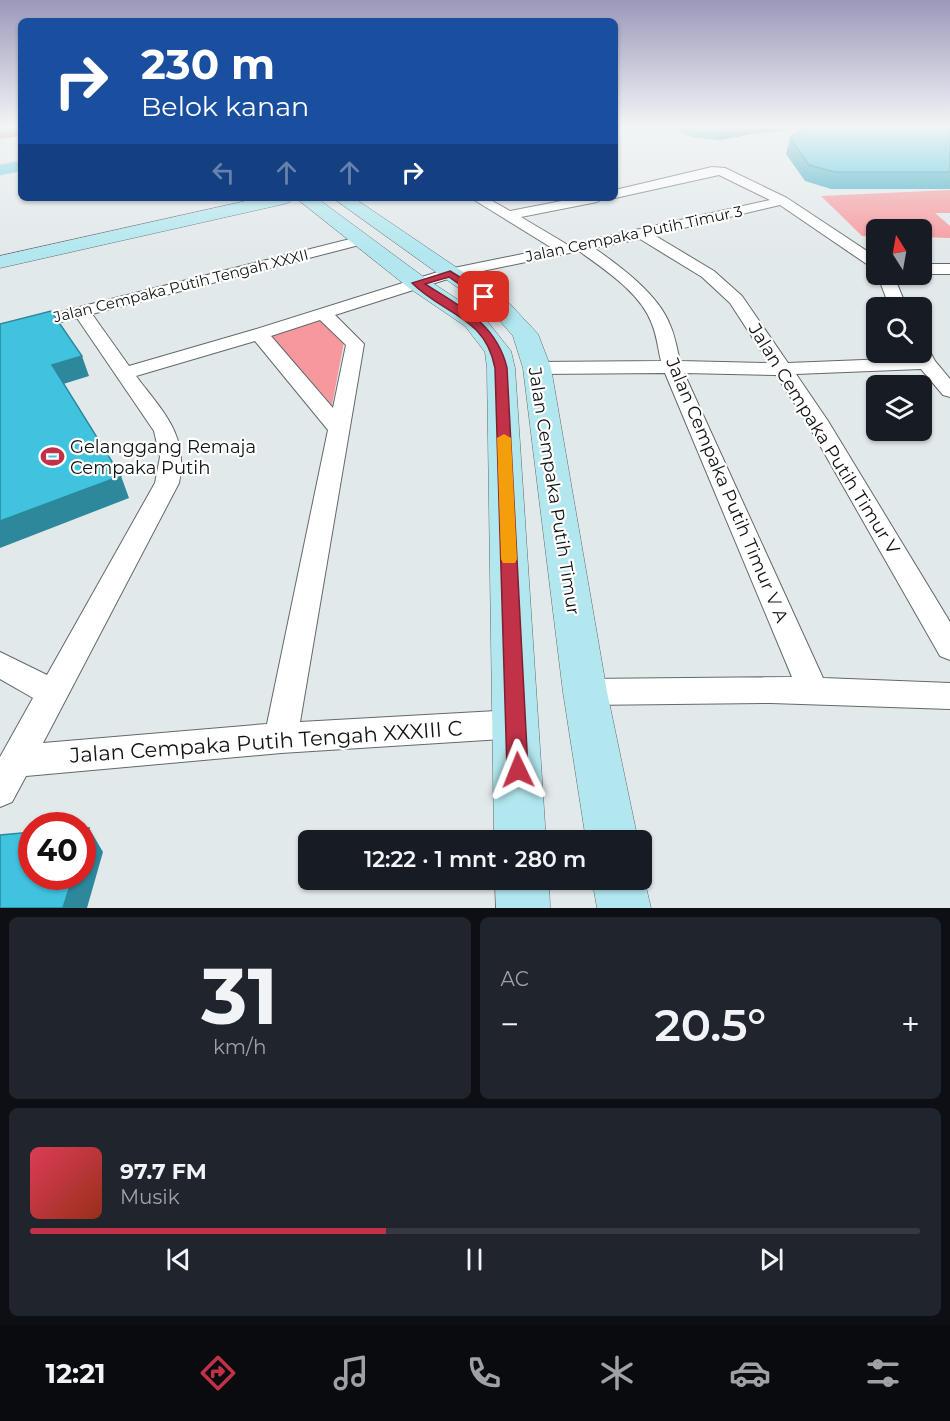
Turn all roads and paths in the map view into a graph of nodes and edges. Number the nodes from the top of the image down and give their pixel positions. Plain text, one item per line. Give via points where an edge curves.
1 (618, 193) edge
2 (271, 201) edge
3 (309, 201) edge
4 (345, 201) edge
5 (483, 201) edge
6 (582, 201) edge
7 (782, 201) junction
8 (508, 216) junction
9 (642, 234) junction
10 (362, 240) junction
11 (574, 248) junction
12 (866, 257) edge
13 (0, 262) edge
14 (932, 269) edge
15 (950, 269) edge
16 (434, 278) junction
17 (81, 311) junction
18 (323, 314) junction
19 (0, 332) edge
20 (259, 334) junction
21 (672, 367) junction
22 (537, 368) junction
23 (783, 369) junction
24 (937, 372) edge
25 (126, 373) junction
26 (338, 428) junction
27 (950, 648) edge
28 (0, 664) edge
29 (813, 691) junction
30 (585, 692) junction
31 (52, 693) junction
32 (950, 696) edge
33 (516, 724) junction
34 (280, 738) junction
35 (16, 761) junction
36 (0, 790) edge
37 (520, 830) edge
38 (610, 830) edge
39 (522, 890) edge
40 (621, 890) edge
41 (523, 908) edge
42 (624, 908) edge

1 - 7 street via 721,171
2 - 13 street
3 - 10 street
4 - 16 street, Jalan Cempaka Putih Timur
5 - 8 street, Jalan Cempaka Putih Timur V A
6 - 8 street
7 - 9 street, Jalan Cempaka Putih Timur 3
7 - 12 street
8 - 11 street, Jalan Cempaka Putih Timur V A
9 - 11 street, Jalan Cempaka Putih Timur 3
9 - 23 street, Jalan Cempaka Putih Timur V via 726,289
10 - 16 street
10 - 17 street, Jalan Cempaka Putih Tengah XXXII
11 - 16 street, Jalan Cempaka Putih Timur 3
11 - 21 street, Jalan Cempaka Putih Timur V A via 625,277 646,302 661,323
14 - 15 street
16 - 18 street, Jalan Cempaka Putih Timur 3
16 - 22 street, Jalan Cempaka Putih Timur via 501,308 525,334
16 - 33 street via 498,351
17 - 19 street, Jalan Cempaka Putih Tengah XXXII
17 - 25 street
18 - 20 street, Jalan Cempaka Putih Timur 3
18 - 26 street via 355,344
20 - 25 street, Jalan Cempaka Putih Timur 3
20 - 26 street
21 - 22 street
21 - 23 street
21 - 29 street, Jalan Cempaka Putih Timur V A
22 - 30 street, Jalan Cempaka Putih Timur
23 - 24 street
23 - 27 street, Jalan Cempaka Putih Timur V
25 - 31 street via 165,431 173,461 167,483
26 - 34 street
28 - 31 street
29 - 30 street
29 - 32 street
30 - 38 street, Jalan Cempaka Putih Timur
31 - 35 street
33 - 34 street, Jalan Cempaka Putih Tengah XXXIII C
33 - 37 street
34 - 35 street, Jalan Cempaka Putih Tengah XXXIII C
35 - 36 street
39 - 41 street
40 - 42 street

